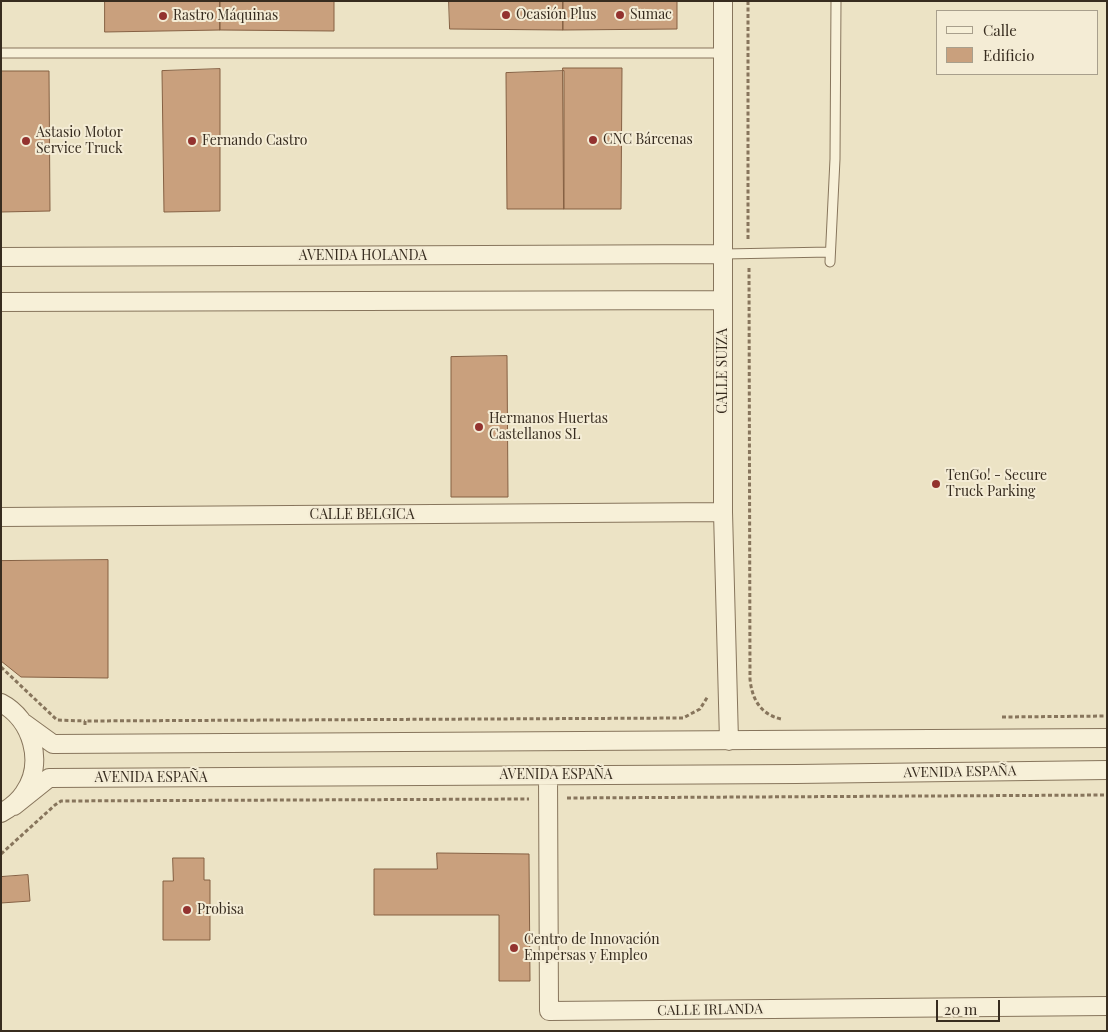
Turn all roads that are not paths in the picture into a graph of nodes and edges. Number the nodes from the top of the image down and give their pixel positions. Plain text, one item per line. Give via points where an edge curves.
1 (723, 1) edge
2 (836, 1) edge
3 (1, 53) edge
4 (723, 53) junction
5 (830, 252) junction
6 (724, 254) junction
7 (1, 257) edge
8 (830, 262) dead end
9 (723, 300) junction
10 (1, 302) edge
11 (723, 512) junction
12 (1, 517) edge
13 (1, 702) edge
14 (24, 723) junction
15 (1107, 738) edge
16 (729, 741) junction
17 (1107, 770) edge
18 (548, 774) junction
19 (7, 809) edge
20 (1107, 1006) edge

1 - 4 street, CALLE SUIZA
2 - 5 lane
3 - 4 lane
4 - 6 street, CALLE SUIZA
5 - 6 lane
5 - 8 lane
6 - 7 street, AVENIDA HOLANDA
6 - 9 street, CALLE SUIZA
9 - 10 street
9 - 11 street, CALLE SUIZA
11 - 12 street, CALLE BELGICA
11 - 16 street, CALLE SUIZA
13 - 14 street
14 - 16 street via 53,744
14 - 19 street via 32,739 35,757 32,775 25,792
15 - 16 street
17 - 18 street, AVENIDA ESPAÑA
18 - 19 street, AVENIDA ESPAÑA via 49,778
18 - 20 street, CALLE IRLANDA via 549,1011

